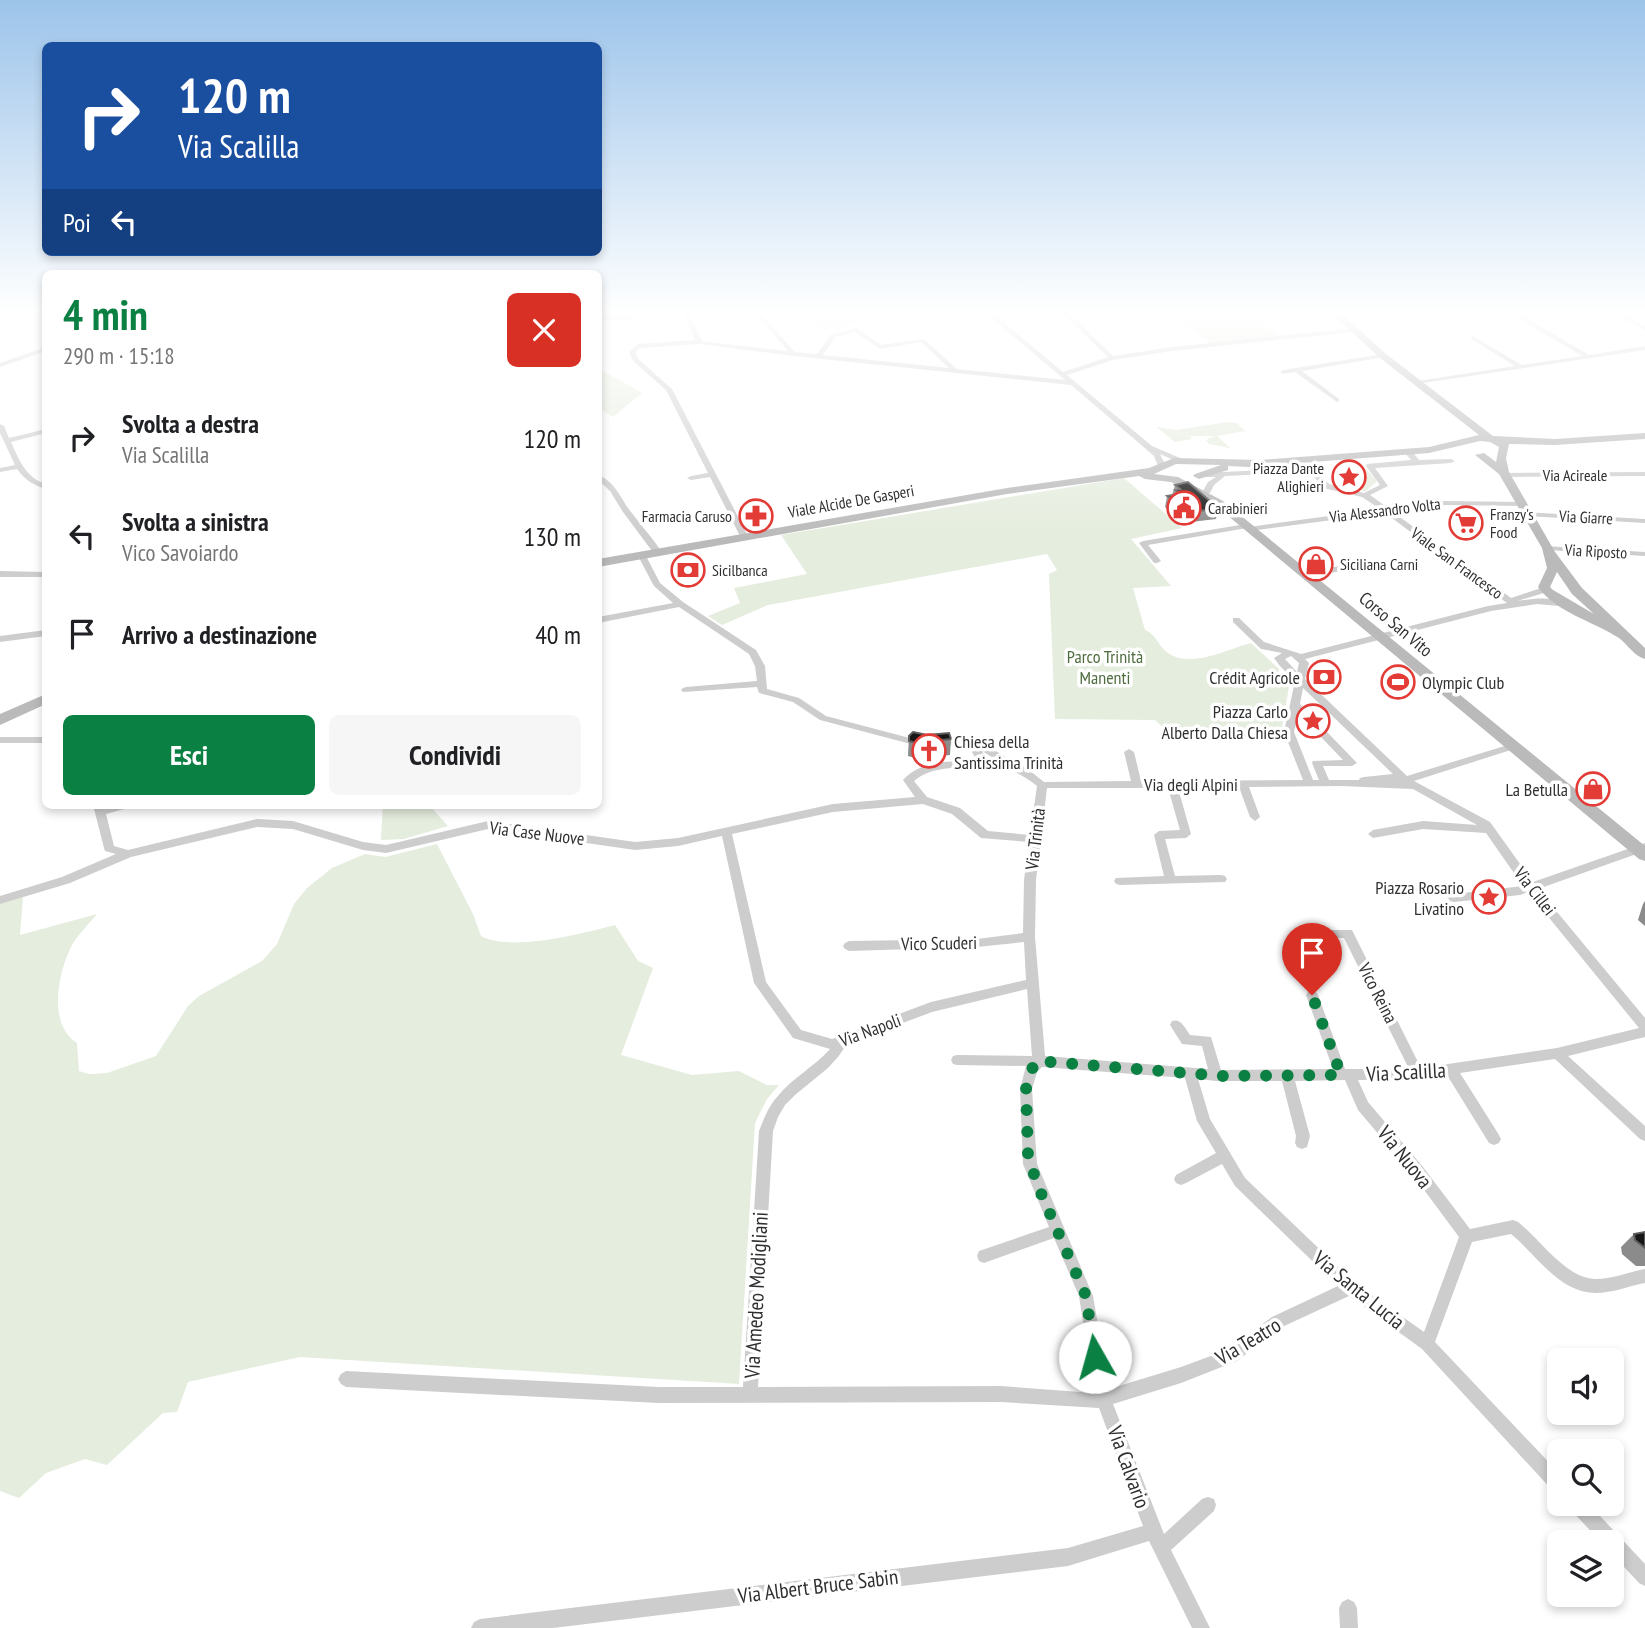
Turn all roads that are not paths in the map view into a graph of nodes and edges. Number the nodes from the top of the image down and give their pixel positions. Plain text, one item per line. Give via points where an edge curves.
1 (664, 385) edge
2 (1074, 385) edge
3 (1316, 385) edge
4 (1420, 385) edge
5 (1337, 400) dead end
6 (1454, 412) junction
7 (0, 426) edge
8 (42, 432) edge
9 (1645, 436) edge
10 (8, 441) junction
11 (1142, 441) junction
12 (1498, 446) junction
13 (1473, 448) junction
14 (1408, 452) junction
15 (1304, 460) junction
16 (1451, 461) dead end
17 (1184, 462) junction
18 (1418, 462) junction
19 (1259, 463) junction
20 (19, 467) junction
21 (0, 470) edge
22 (1312, 470) junction
23 (1167, 472) junction
24 (1504, 473) junction
25 (1645, 474) edge
26 (712, 475) junction
27 (1198, 476) junction
28 (1221, 476) junction
29 (691, 478) dead end
30 (602, 480) edge
31 (42, 486) edge
32 (1207, 491) junction
33 (1368, 497) junction
34 (1219, 503) junction
35 (1524, 509) junction
36 (1385, 510) junction
37 (1645, 521) edge
38 (1248, 527) junction
39 (745, 538) junction
40 (1549, 550) junction
41 (658, 553) junction
42 (1645, 554) edge
43 (642, 556) junction
44 (1157, 561) dead end
45 (602, 563) edge
46 (1351, 566) dead end
47 (0, 573) edge
48 (42, 575) edge
49 (1307, 575) junction
50 (1545, 587) junction
51 (1580, 594) junction
52 (1512, 603) junction
53 (680, 604) junction
54 (1566, 605) junction
55 (602, 619) edge
56 (1236, 620) dead end
57 (42, 634) edge
58 (1381, 636) junction
59 (1624, 636) junction
60 (0, 639) edge
61 (1260, 644) junction
62 (1291, 653) junction
63 (1645, 655) edge
64 (1303, 661) junction
65 (1281, 663) junction
66 (1301, 682) junction
67 (759, 684) junction
68 (686, 691) dead end
69 (42, 700) edge
70 (1296, 706) junction
71 (0, 720) edge
72 (0, 740) edge
73 (42, 740) edge
74 (970, 740) junction
75 (1514, 746) junction
76 (1129, 752) dead end
77 (1317, 763) junction
78 (1301, 764) junction
79 (986, 767) junction
80 (1019, 769) junction
81 (1407, 781) junction
82 (1309, 783) junction
83 (1325, 783) junction
84 (1137, 784) junction
85 (1172, 784) junction
86 (1243, 784) junction
87 (1042, 785) junction
88 (923, 800) junction
89 (100, 809) edge
90 (1255, 817) dead end
91 (1488, 829) junction
92 (726, 832) junction
93 (1373, 834) dead end
94 (1036, 839) junction
95 (1643, 850) edge
96 (128, 854) junction
97 (1221, 879) dead end
98 (1170, 880) junction
99 (1120, 881) dead end
100 (1531, 887) junction
101 (1454, 898) dead end
102 (0, 900) edge
103 (1324, 934) dead end
104 (1029, 937) junction
105 (849, 946) dead end
106 (1032, 983) junction
107 (1312, 995) dead end
108 (1176, 1025) dead end
109 (1645, 1029) edge
110 (843, 1040) junction
111 (1557, 1053) junction
112 (957, 1060) dead end
113 (1038, 1061) junction
114 (1451, 1070) junction
115 (1189, 1074) junction
116 (1418, 1074) junction
117 (1345, 1075) junction
118 (1216, 1076) junction
119 (1287, 1076) junction
120 (1645, 1135) edge
121 (1494, 1139) dead end
122 (1302, 1143) dead end
123 (1224, 1156) junction
124 (1181, 1179) dead end
125 (1056, 1231) junction
126 (1466, 1236) junction
127 (984, 1256) dead end
128 (1645, 1276) edge
129 (1350, 1288) junction
130 (1427, 1344) junction
131 (346, 1379) dead end
132 (750, 1395) junction
133 (1103, 1397) junction
134 (1547, 1472) edge
135 (1208, 1505) dead end
136 (1588, 1516) edge
137 (1153, 1531) junction
138 (1161, 1548) junction
139 (1645, 1577) edge
140 (1348, 1608) dead end
141 (480, 1628) edge
142 (1200, 1628) edge
143 (1349, 1628) edge

1 - 26 street
2 - 11 street
3 - 5 street
4 - 6 main road
6 - 12 main road
6 - 13 main road via 1470,430
7 - 10 street
8 - 10 street
9 - 12 main road
10 - 20 street
11 - 17 street
11 - 23 street
12 - 13 main road
12 - 13 main road
12 - 24 main road
13 - 14 main road
13 - 24 main road
14 - 15 main road
14 - 18 street
15 - 19 main road
15 - 22 street
16 - 18 street
17 - 19 main road
17 - 23 main road via 1171,461
17 - 27 main road via 1199,468
18 - 33 street via 1370,466 1384,486
19 - 27 main road
20 - 21 street
20 - 31 street via 32,482
22 - 28 street
22 - 33 street via 1326,486
23 - 27 main road
23 - 34 main road
23 - 39 main road, Viale Alcide De Gasperi via 1007,491
24 - 25 street, Via Acireale
24 - 35 main road
26 - 29 street
26 - 39 street
27 - 28 street
27 - 32 main road
28 - 32 street
30 - 41 street via 616,489
32 - 34 main road
33 - 36 street, Viale San Francesco
34 - 38 main road, Corso San Vito
35 - 36 street, Via Alessandro Volta via 1444,503
35 - 37 street, Via Giarre
35 - 40 main road
36 - 38 street, Via Alessandro Volta
36 - 52 street, Viale San Francesco
38 - 44 street, Via Alessandro Volta via 1143,543
38 - 49 main road, Corso San Vito
39 - 41 main road, Viale Alcide De Gasperi
40 - 42 street, Via Riposto
40 - 50 main road via 1553,568
40 - 51 main road
41 - 43 main road, Viale Alcide De Gasperi
43 - 45 main road, Viale Alcide De Gasperi
43 - 53 street via 657,584
46 - 49 street
47 - 48 street
49 - 58 main road, Corso San Vito
50 - 51 main road via 1563,584
50 - 52 street
50 - 54 main road
51 - 54 main road via 1588,607
51 - 59 main road
52 - 54 street
52 - 58 street
53 - 55 street
53 - 67 street via 752,652 760,666
54 - 59 main road
56 - 61 street
57 - 60 street
58 - 64 street
58 - 75 main road, Corso San Vito
59 - 63 main road
61 - 62 street
61 - 65 street
62 - 64 street
62 - 65 street via 1281,655
64 - 65 street via 1295,668
64 - 66 street
65 - 66 street
66 - 70 street
66 - 81 street
67 - 68 street
67 - 74 street via 762,691 796,700 823,718 859,729 926,745
69 - 71 main road
70 - 77 street via 1352,763
70 - 78 street via 1289,732
72 - 73 street
74 - 79 street
74 - 80 street, Via Trinità
75 - 81 street
75 - 95 main road, Corso San Vito
76 - 84 street
77 - 78 street
77 - 83 street
78 - 82 street
79 - 80 street
79 - 88 street via 936,765 911,775 908,780
80 - 87 street, Via Trinità
81 - 83 street, Via degli Alpini
81 - 91 street, Via Cillei
82 - 83 street, Via degli Alpini
82 - 86 street, Via degli Alpini
84 - 85 street, Via degli Alpini
84 - 87 street, Via degli Alpini
85 - 86 street, Via degli Alpini
85 - 98 street via 1186,834 1159,835
86 - 90 street
87 - 94 street, Via Trinità
88 - 92 street, Via Case Nuove via 833,808
88 - 94 street, Via Case Nuove via 956,811 985,835
89 - 96 street via 109,848
91 - 93 street via 1423,825
91 - 100 street, Via Cillei
92 - 96 street, Via Case Nuove via 635,846 488,825 386,849 293,825 257,823
92 - 110 street, Via Napoli via 760,983 797,1034 832,1044
94 - 104 street, Via Trinità
95 - 100 street
96 - 102 street, Via Case Nuove
97 - 98 street
98 - 99 street
100 - 101 street
100 - 109 street, Via Cillei
103 - 116 street, Vico Reina via 1348,933
104 - 105 street, Vico Scuderi
104 - 106 street, Via Trinità
106 - 110 street, Via Napoli via 931,1007
106 - 113 street, Via Trinità
107 - 117 street, Via Nuova
108 - 118 street via 1186,1040 1207,1041
109 - 111 street, Via Scalilla
110 - 132 street, Via Amedeo Modigliani via 832,1059 785,1093 766,1131
111 - 114 street, Via Scalilla
111 - 120 street
112 - 113 street, Via Scalilla
113 - 115 street, Via Scalilla
113 - 125 street, Via Calvario via 1026,1089 1027,1147
114 - 116 street, Via Scalilla
114 - 121 street
115 - 118 street, Via Scalilla
115 - 123 street, Via Santa Lucia via 1204,1121
116 - 117 street, Via Scalilla
117 - 119 street, Via Scalilla
117 - 126 street, Via Nuova via 1363,1106
118 - 119 street, Via Scalilla
119 - 122 street
123 - 124 street
123 - 129 street, Via Santa Lucia via 1240,1182
125 - 127 street
125 - 133 street, Via Calvario via 1086,1296
126 - 128 street via 1513,1227 1580,1284 1595,1286
126 - 130 street
129 - 130 street, Via Santa Lucia
129 - 133 street, Via Teatro via 1277,1322 1232,1356
130 - 134 street, Via Santa Lucia
131 - 132 street via 659,1395
132 - 133 street, Via Amedeo Modigliani via 1001,1394 1090,1402
133 - 137 street, Via Calvario
135 - 138 street
136 - 139 street
137 - 138 street, Via Calvario
137 - 141 street, Via Albert Bruce Sabin via 1068,1557
138 - 142 street, Via Calvario
140 - 143 street

